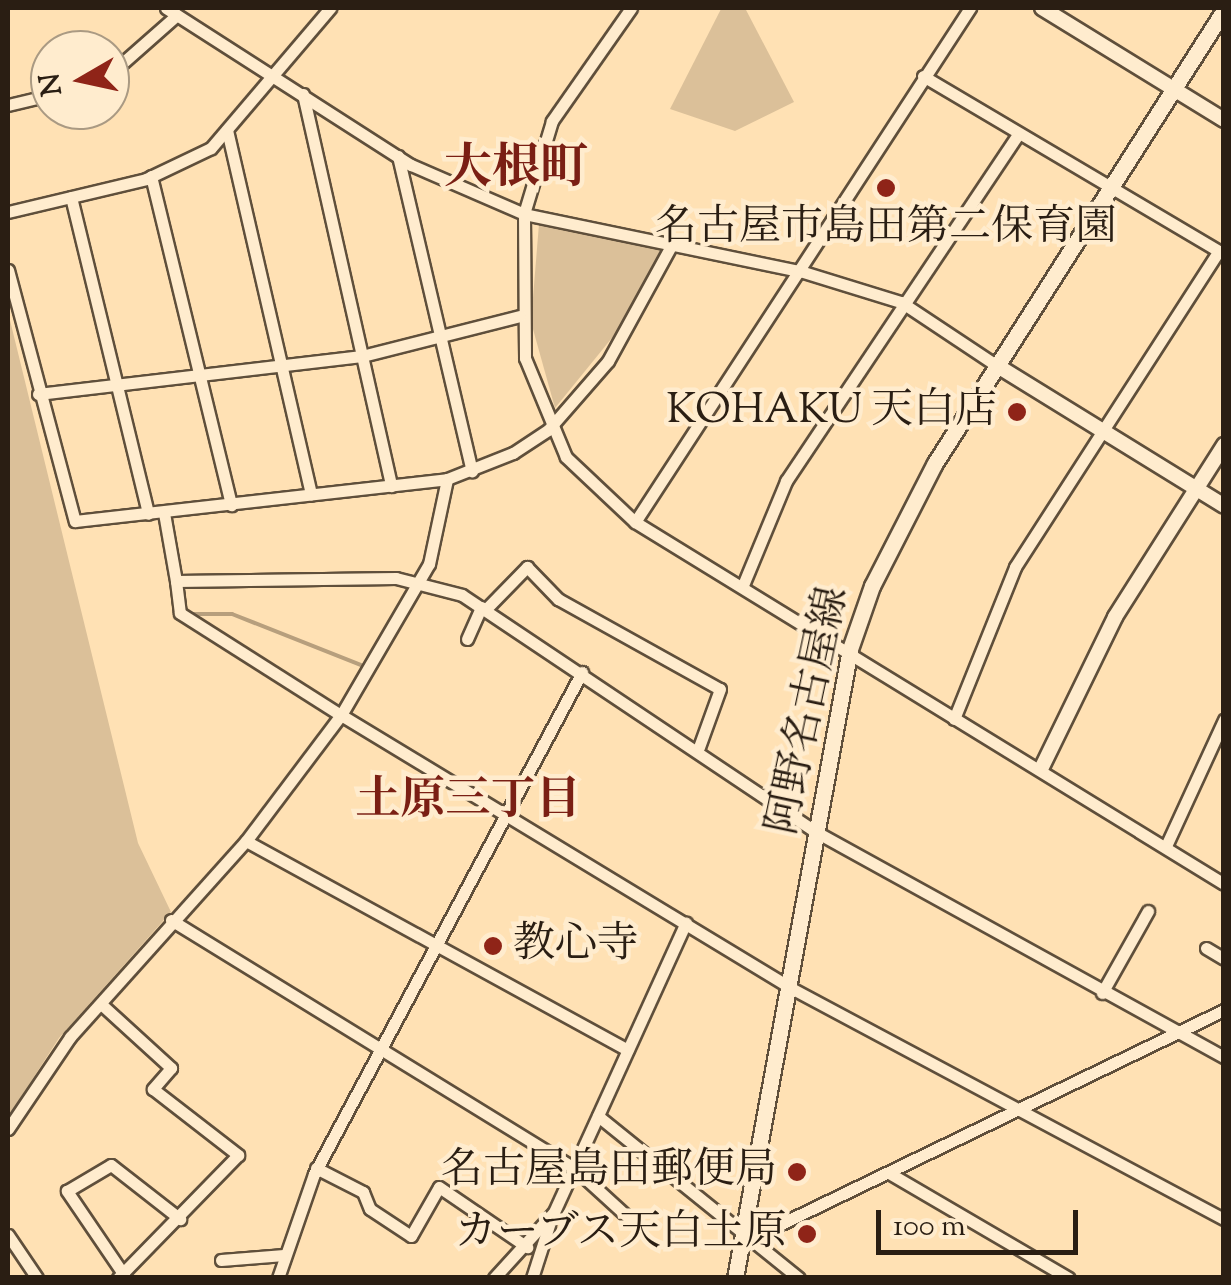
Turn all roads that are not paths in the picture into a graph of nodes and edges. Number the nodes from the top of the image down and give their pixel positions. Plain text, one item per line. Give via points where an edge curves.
1 (330, 8) edge
2 (631, 8) edge
3 (970, 8) edge
4 (1042, 8) edge
5 (1224, 10) edge
6 (171, 11) edge
7 (130, 53) edge
8 (276, 76) junction
9 (923, 76) junction
10 (1172, 90) junction
11 (302, 94) junction
12 (1224, 120) edge
13 (228, 130) junction
14 (1018, 134) junction
15 (398, 156) junction
16 (152, 176) junction
17 (1108, 190) junction
18 (71, 197) junction
19 (8, 212) edge
20 (524, 214) junction
21 (672, 244) junction
22 (1221, 252) edge
23 (8, 270) edge
24 (800, 271) junction
25 (901, 302) junction
26 (520, 316) junction
27 (442, 342) junction
28 (362, 356) junction
29 (281, 365) junction
30 (996, 365) junction
31 (199, 375) junction
32 (118, 387) junction
33 (38, 394) junction
34 (548, 430) junction
35 (1102, 430) junction
36 (1224, 445) edge
37 (472, 471) junction
38 (447, 480) junction
39 (391, 486) junction
40 (1195, 488) junction
41 (311, 494) junction
42 (230, 505) junction
43 (1224, 506) edge
44 (164, 513) junction
45 (148, 514) junction
46 (634, 522) junction
47 (176, 581) junction
48 (417, 582) junction
49 (743, 585) junction
50 (484, 608) junction
51 (468, 639) dead end
52 (850, 648) junction
53 (582, 672) junction
54 (341, 716) junction
55 (954, 719) junction
56 (1224, 720) edge
57 (699, 747) junction
58 (1040, 768) junction
59 (508, 816) junction
60 (818, 833) junction
61 (246, 841) junction
62 (1166, 846) junction
63 (1224, 884) edge
64 (1148, 911) dead end
65 (171, 920) junction
66 (686, 923) junction
67 (1206, 948) dead end
68 (434, 952) junction
69 (1224, 960) edge
70 (791, 988) junction
71 (1102, 993) junction
72 (101, 1004) junction
73 (1224, 1010) edge
74 (1176, 1033) junction
75 (627, 1050) junction
76 (380, 1052) junction
77 (1224, 1058) edge
78 (1024, 1106) junction
79 (598, 1116) junction
80 (8, 1129) edge
81 (316, 1168) junction
82 (574, 1168) junction
83 (889, 1173) junction
84 (554, 1212) junction
85 (180, 1218) junction
86 (1224, 1219) edge
87 (632, 1221) dead end
88 (744, 1232) junction
89 (8, 1235) edge
90 (527, 1247) junction
91 (284, 1254) junction
92 (220, 1260) dead end
93 (121, 1276) edge
94 (36, 1278) edge
95 (278, 1278) edge
96 (494, 1278) edge
97 (532, 1278) edge
98 (735, 1278) edge
99 (799, 1278) edge
100 (1069, 1278) edge

1 - 8 street
2 - 20 street via 552,121
3 - 9 street
4 - 10 street
5 - 10 main road, 阿野名古屋線
6 - 7 street
6 - 8 street
8 - 11 street
8 - 13 street
9 - 14 street
9 - 24 street
10 - 12 street
10 - 17 main road, 阿野名古屋線
11 - 15 street
11 - 28 street
13 - 16 street
13 - 29 street
14 - 17 street
14 - 25 street
15 - 20 street
15 - 27 street
16 - 18 street
16 - 31 street
17 - 22 street
17 - 30 main road, 阿野名古屋線
18 - 19 street
18 - 32 street
20 - 21 street
20 - 26 street
21 - 24 street
21 - 34 street via 608,361
22 - 35 street
23 - 33 street
24 - 25 street
24 - 46 street
25 - 30 street
25 - 49 street via 786,481
26 - 27 street
26 - 34 street
27 - 28 street
27 - 37 street
28 - 29 street
28 - 39 street
29 - 31 street
29 - 41 street
30 - 35 street
30 - 52 main road, 阿野名古屋線 via 895,530
31 - 32 street
31 - 42 street
32 - 33 street
32 - 45 street
33 - 45 street via 75,521
34 - 37 street
34 - 46 street via 591,486
35 - 40 street
35 - 55 street via 1015,567
36 - 40 street
37 - 38 street
38 - 39 street
38 - 48 street
39 - 41 street
40 - 43 street
40 - 58 street via 1115,616
41 - 42 street
42 - 44 street
44 - 45 street
44 - 47 street
46 - 49 street
47 - 48 street
47 - 54 street via 180,613
48 - 50 street
48 - 54 street
49 - 52 street
50 - 51 street
50 - 53 street
50 - 57 street via 527,567 558,598 720,690
52 - 55 street
52 - 60 main road, 阿野名古屋線
53 - 57 street
53 - 59 street
54 - 59 street
54 - 61 street
55 - 58 street
56 - 62 street
57 - 60 street
58 - 62 street
59 - 66 street
59 - 68 street
60 - 70 main road, 阿野名古屋線
60 - 71 street
61 - 65 street
61 - 68 street
62 - 63 street
64 - 71 street
65 - 72 street
65 - 76 street
66 - 70 street
66 - 75 street
67 - 69 street
68 - 75 street
68 - 76 street
70 - 78 street
70 - 88 main road, 阿野名古屋線
71 - 74 street
72 - 80 street
72 - 85 street via 172,1068 154,1089 238,1155
73 - 74 street
74 - 77 street
74 - 78 street
75 - 79 street
76 - 81 street
76 - 82 street
78 - 83 street
78 - 86 street
79 - 82 street
79 - 88 street
81 - 90 street via 363,1192 370,1208 411,1236 439,1187
81 - 91 street
82 - 84 street
82 - 87 street
83 - 88 street via 762,1233
83 - 100 street
84 - 90 street
84 - 97 street
85 - 93 street
85 - 93 street via 112,1165 67,1191
88 - 98 main road, 阿野名古屋線
88 - 99 street
89 - 94 street
90 - 96 street
91 - 92 street
91 - 95 street

